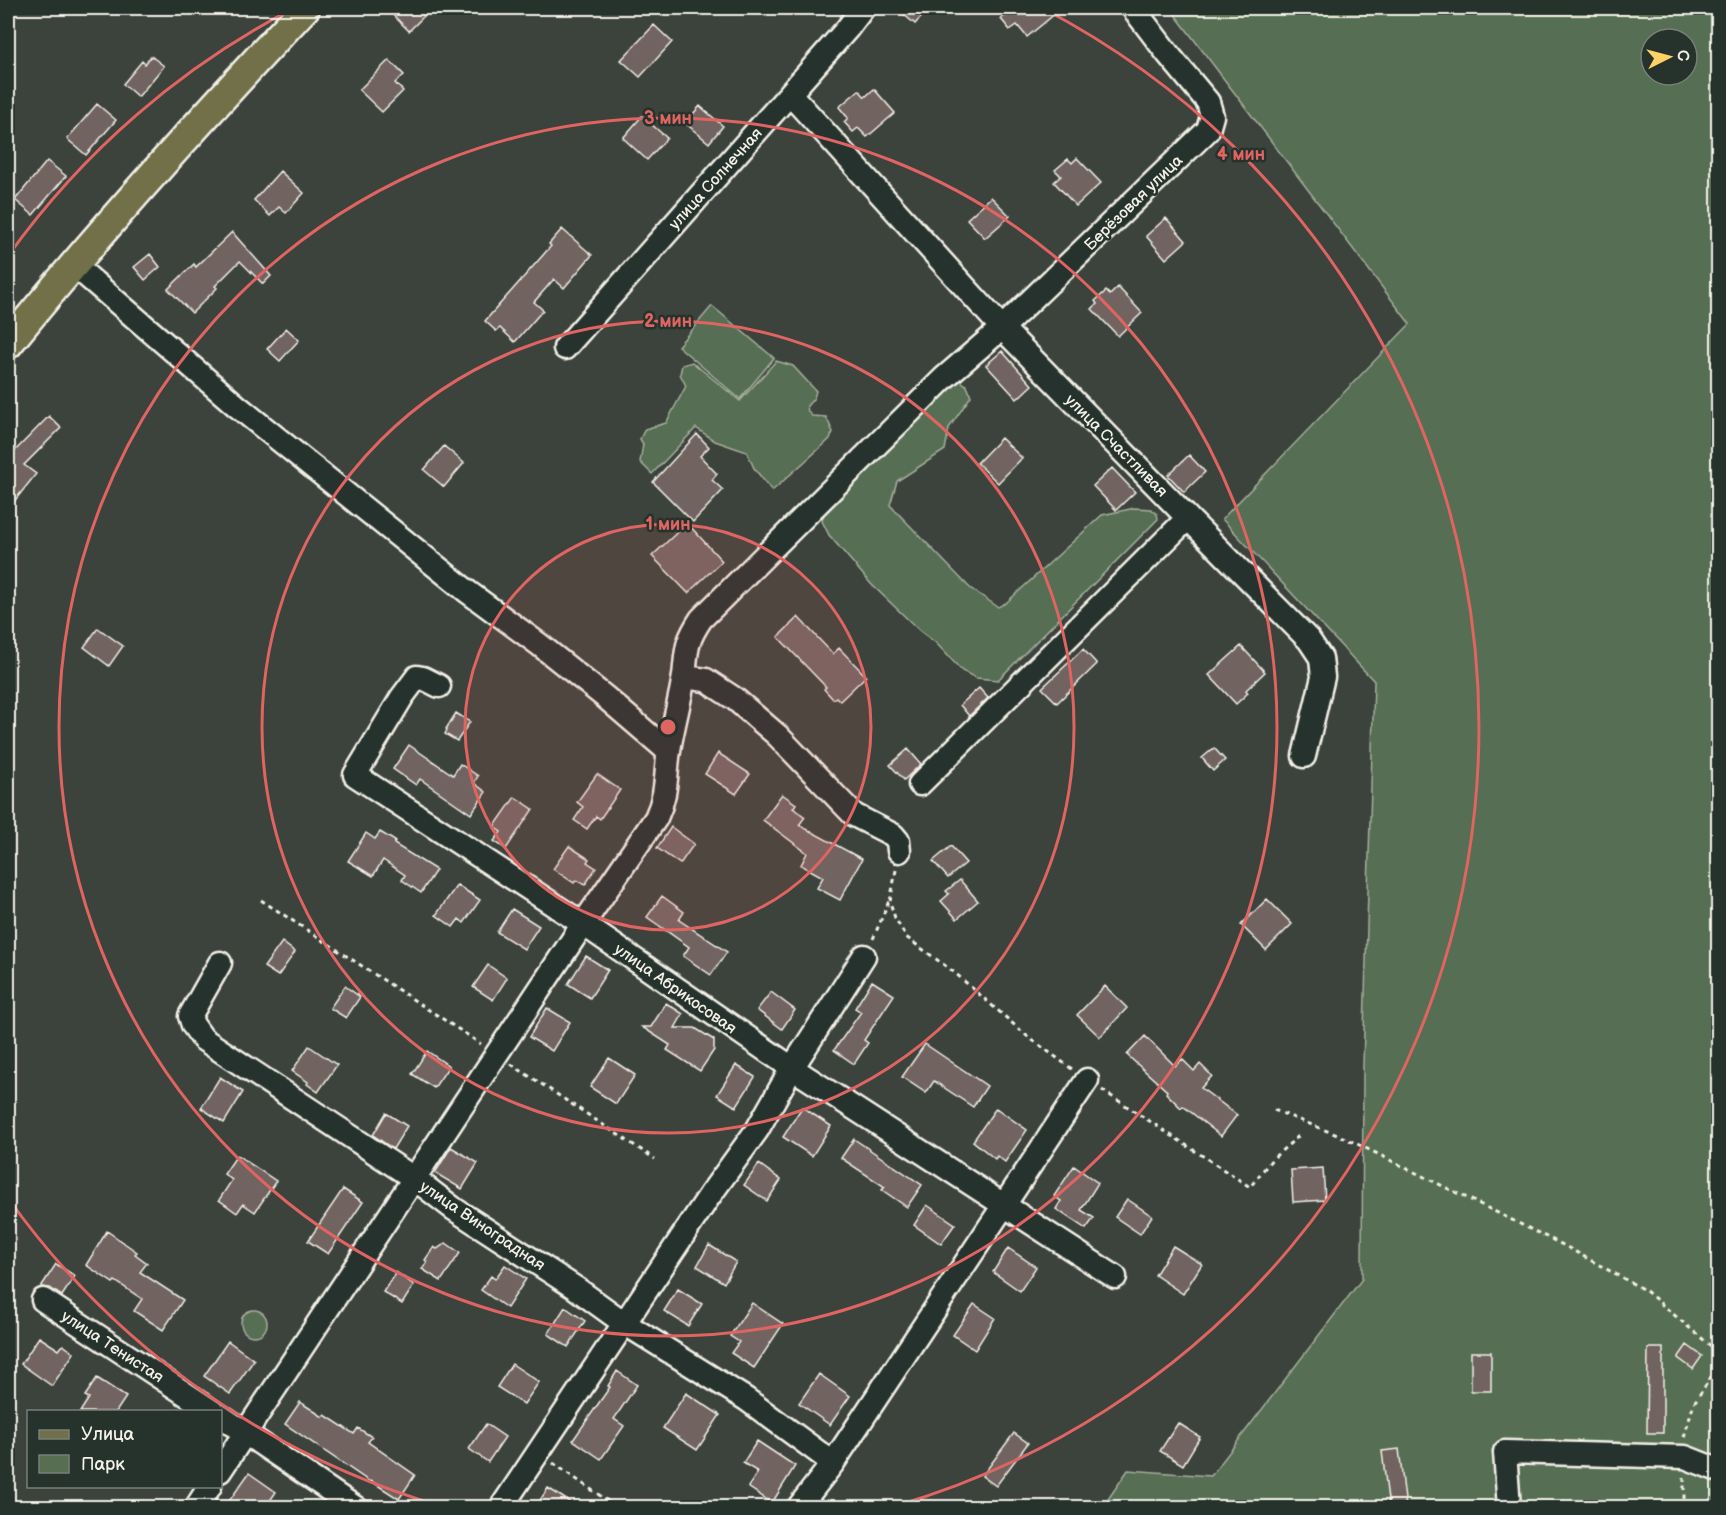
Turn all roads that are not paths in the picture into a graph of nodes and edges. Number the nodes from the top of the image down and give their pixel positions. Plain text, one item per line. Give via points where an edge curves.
1 (305, 8) edge
2 (863, 8) edge
3 (1133, 8) edge
4 (790, 94) junction
5 (73, 264) junction
6 (1002, 328) junction
7 (8, 344) edge
8 (565, 348) dead end
9 (1188, 518) junction
10 (684, 677) junction
11 (439, 686) dead end
12 (669, 752) junction
13 (1304, 756) dead end
14 (920, 784) dead end
15 (899, 851) road end
16 (583, 924) junction
17 (864, 956) road end
18 (220, 963) dead end
19 (792, 1068) junction
20 (1087, 1080) road end
21 (415, 1179) junction
22 (1004, 1206) junction
23 (1115, 1277) dead end
24 (43, 1300) dead end
25 (624, 1323) junction
26 (210, 1410) edge
27 (222, 1417) edge
28 (246, 1433) junction
29 (833, 1463) junction
30 (222, 1469) edge
31 (1719, 1470) edge
32 (209, 1488) edge
33 (196, 1508) edge
34 (356, 1508) edge
35 (501, 1508) edge
36 (798, 1508) edge
37 (1509, 1508) edge

1 - 5 main road
2 - 4 street, улица Солнечная
3 - 6 street, Берёзовая улица via 1209,102 1212,111 1208,130
4 - 6 street, улица Счастливая
4 - 8 street, улица Солнечная
5 - 7 main road
5 - 12 street via 245,412
6 - 9 street, улица Счастливая
6 - 10 street, Берёзовая улица via 944,378 701,620 687,644
9 - 13 street, улица Счастливая via 1318,651 1323,676
9 - 14 street
10 - 12 street, Берёзовая улица
10 - 15 street via 706,680 735,699 777,735 854,815 893,835
11 - 16 street, улица Абрикосовая via 417,677 355,775
12 - 16 street, Берёзовая улица via 666,788 656,818
16 - 19 street, улица Абрикосовая
16 - 21 street, Берёзовая улица
17 - 19 street
18 - 21 street, улица Виноградная via 190,1016 203,1039
19 - 22 street, улица Абрикосовая
19 - 25 street via 757,1130
20 - 22 street
21 - 25 street, улица Виноградная
21 - 28 street, Берёзовая улица
22 - 23 street, улица Абрикосовая
22 - 29 street
24 - 26 street, улица Тенистая
25 - 29 street, улица Виноградная via 746,1399
25 - 35 street
27 - 28 street
28 - 30 street, Берёзовая улица
28 - 34 street
29 - 36 street
31 - 37 street via 1685,1457 1505,1452
32 - 33 street

